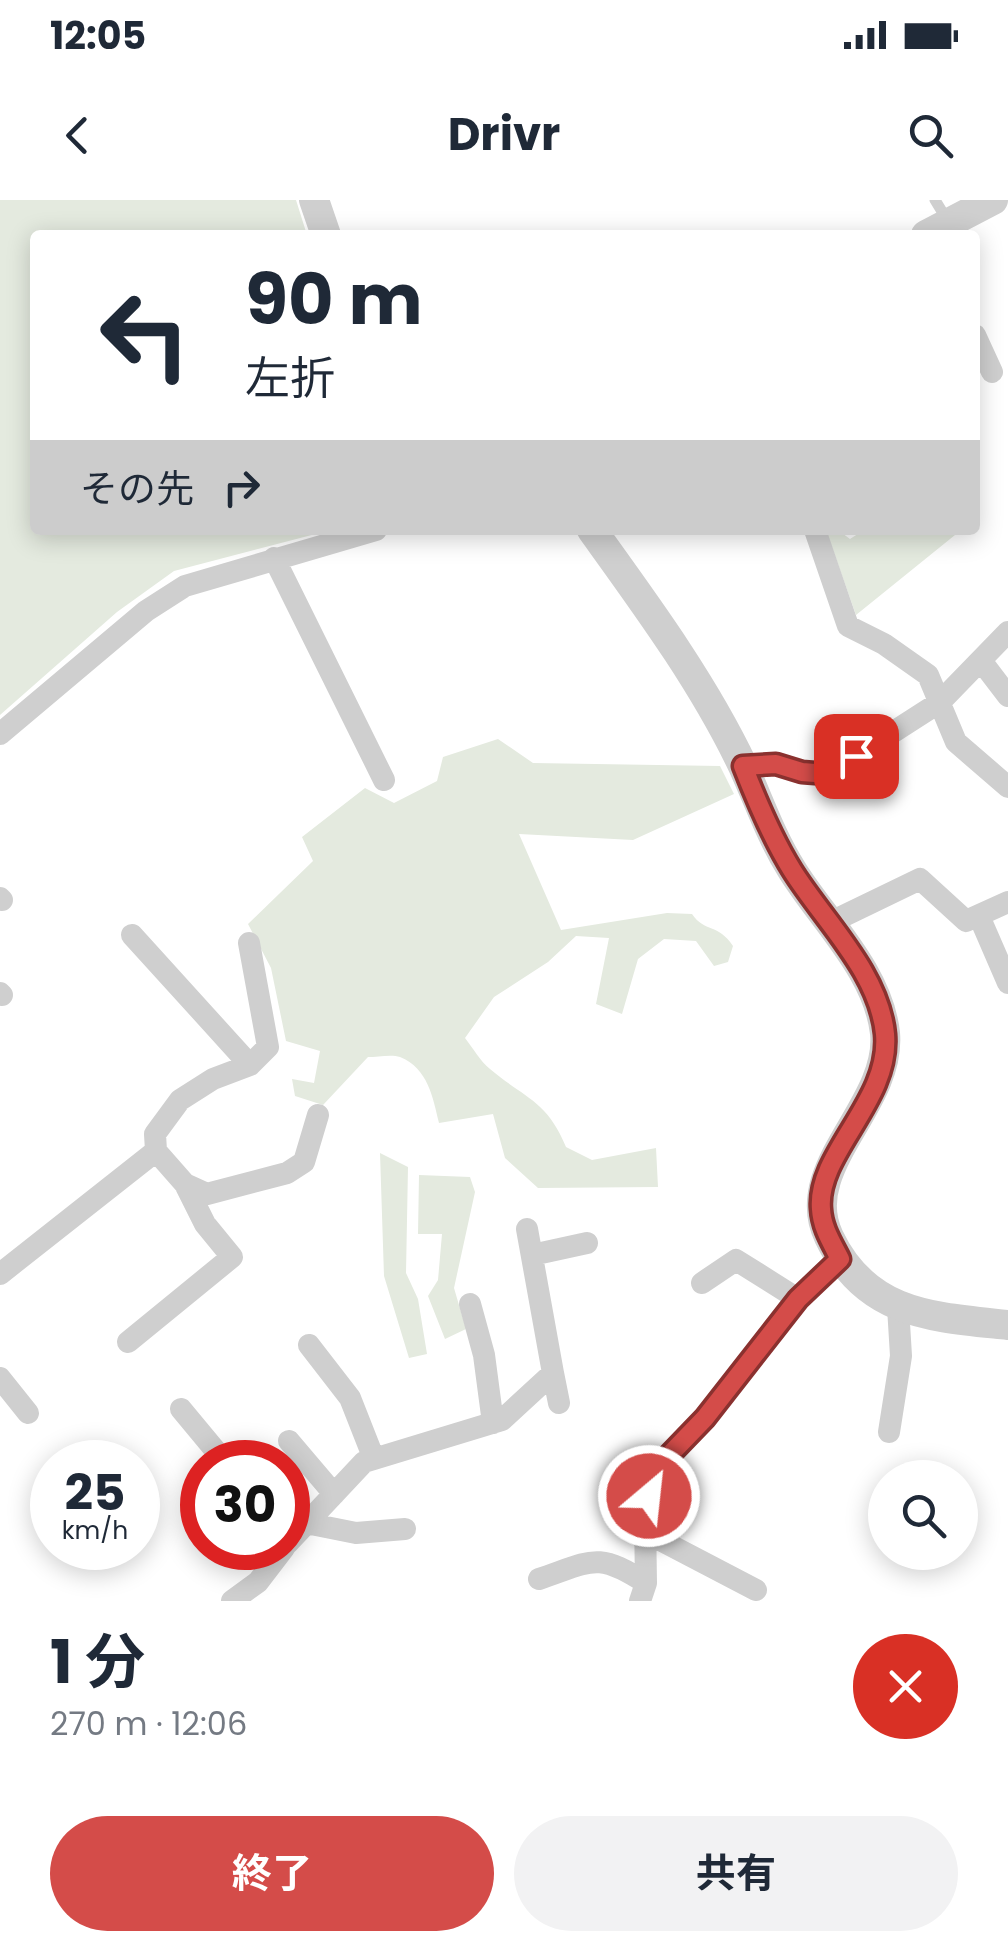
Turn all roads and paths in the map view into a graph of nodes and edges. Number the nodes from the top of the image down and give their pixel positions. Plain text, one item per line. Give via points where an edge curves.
1 (314, 200) edge
2 (994, 200) edge
3 (933, 225) edge
4 (324, 230) edge
5 (980, 346) edge
6 (992, 372) dead end
7 (358, 535) edge
8 (595, 535) edge
9 (818, 535) edge
10 (274, 558) junction
11 (1008, 632) edge
12 (982, 662) junction
13 (1008, 696) edge
14 (940, 702) junction
15 (0, 734) edge
16 (743, 766) junction
17 (384, 780) dead end
18 (1008, 787) edge
19 (1008, 902) edge
20 (979, 916) junction
21 (829, 923) junction
22 (132, 935) dead end
23 (250, 944) dead end
24 (1008, 984) edge
25 (250, 1066) junction
26 (318, 1115) dead end
27 (156, 1151) junction
28 (185, 1184) junction
29 (527, 1229) dead end
30 (587, 1243) dead end
31 (532, 1255) junction
32 (840, 1259) junction
33 (0, 1274) edge
34 (702, 1282) dead end
35 (798, 1299) junction
36 (470, 1304) dead end
37 (898, 1307) junction
38 (1008, 1325) edge
39 (128, 1342) dead end
40 (309, 1345) dead end
41 (554, 1373) junction
42 (0, 1378) edge
43 (559, 1402) dead end
44 (181, 1409) dead end
45 (28, 1414) dead end
46 (493, 1423) junction
47 (889, 1432) dead end
48 (206, 1440) edge
49 (374, 1458) junction
50 (310, 1465) edge
51 (334, 1494) junction
52 (310, 1519) edge
53 (310, 1524) edge
54 (405, 1529) dead end
55 (645, 1532) junction
56 (267, 1570) edge
57 (538, 1579) dead end
58 (756, 1590) dead end
59 (643, 1592) edge
60 (232, 1601) edge

1 - 4 street
2 - 3 street
5 - 6 street
7 - 10 street
8 - 16 street via 688,668
9 - 14 street via 848,626 928,676
10 - 15 street via 185,586 146,611
10 - 17 street
11 - 12 street
12 - 13 street
12 - 14 street
14 - 16 street via 828,774 776,764
14 - 18 street via 956,742
16 - 21 street via 791,869
19 - 20 street
20 - 21 street via 966,922 920,879
20 - 24 street
21 - 32 street via 873,994 885,1061 823,1183 821,1208
22 - 25 street
23 - 25 street via 268,1047
25 - 27 street via 180,1100 156,1134
26 - 28 street via 304,1162 287,1173 207,1194
27 - 28 street
27 - 33 street
28 - 39 street via 232,1257
29 - 31 street
30 - 31 street
31 - 41 street
32 - 35 street
32 - 37 street via 872,1293
34 - 35 street via 736,1260
35 - 55 street via 705,1418 653,1472
36 - 46 street
37 - 38 street
37 - 47 street via 901,1356
40 - 49 street via 350,1398
41 - 43 street
41 - 46 street
42 - 45 street
44 - 48 street
46 - 49 street
49 - 51 street
50 - 51 street
51 - 52 street
53 - 54 street via 356,1533
55 - 58 street
55 - 59 street
56 - 60 street
57 - 59 street via 595,1560 616,1563

